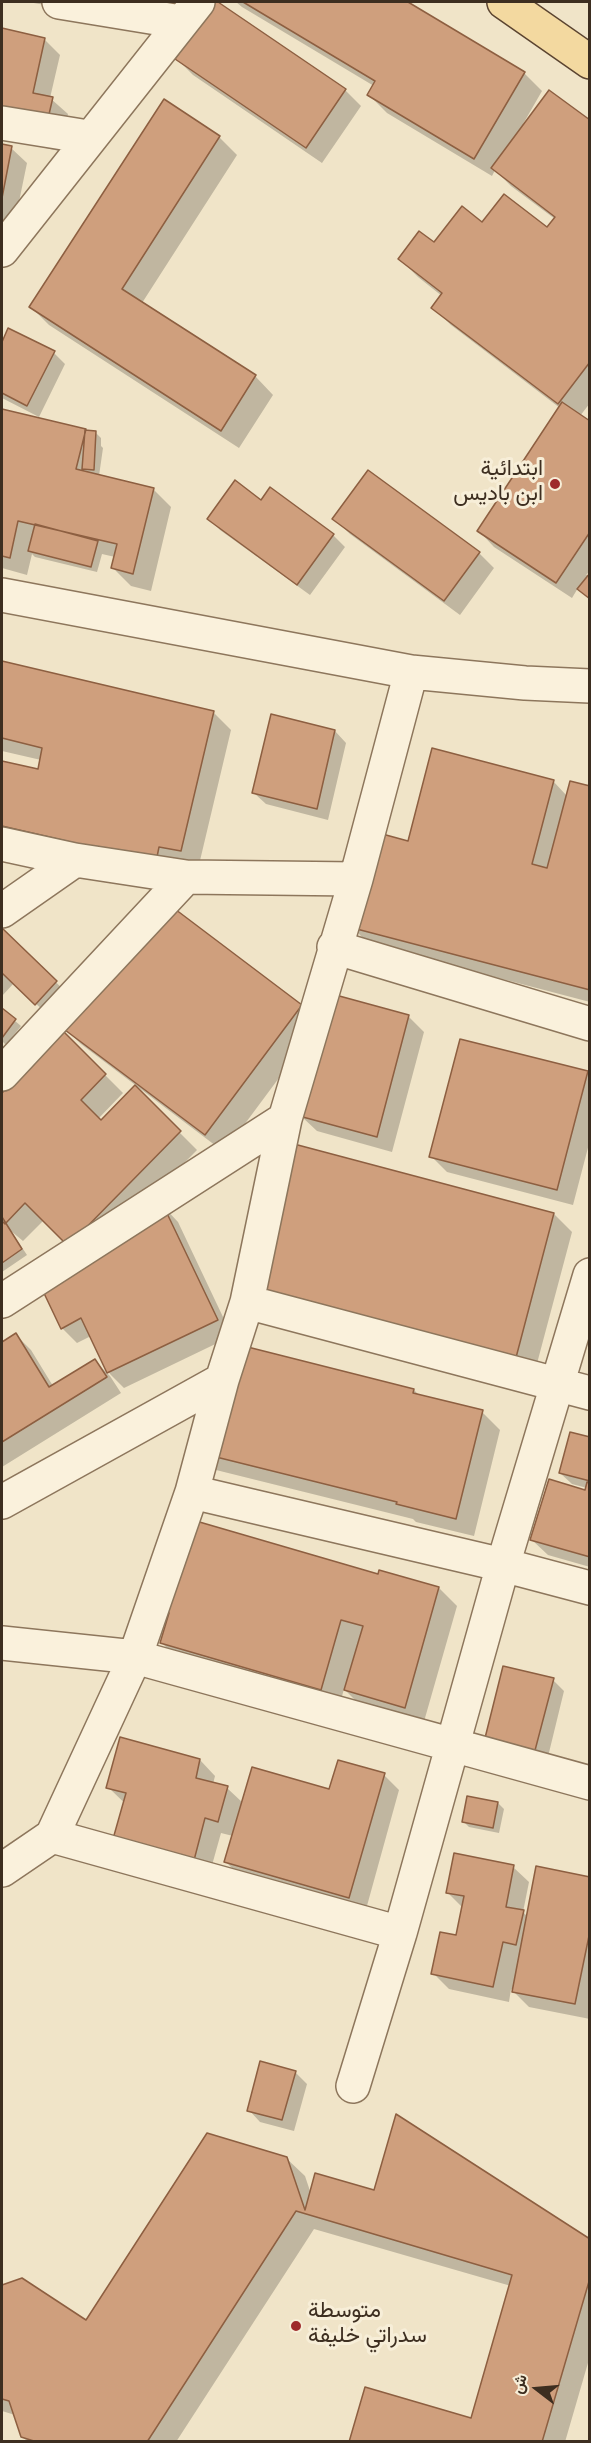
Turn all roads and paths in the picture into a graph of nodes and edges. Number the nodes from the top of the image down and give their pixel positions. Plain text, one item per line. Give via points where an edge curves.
1 (59, 2) edge
2 (504, 2) edge
3 (189, 12) edge
4 (590, 62) edge
5 (2, 123) edge
6 (88, 137) junction
7 (2, 250) edge
8 (2, 595) edge
9 (411, 672) junction
10 (590, 686) edge
11 (2, 844) edge
12 (75, 860) junction
13 (186, 877) junction
14 (356, 879) junction
15 (2, 911) edge
16 (334, 947) junction
17 (590, 1024) edge
18 (2, 1074) edge
19 (285, 1119) junction
20 (590, 1275) edge
21 (2, 1301) edge
22 (247, 1302) junction
23 (222, 1380) junction
24 (556, 1383) junction
25 (590, 1393) edge
26 (192, 1492) junction
27 (2, 1502) edge
28 (503, 1565) junction
29 (590, 1588) edge
30 (2, 1643) edge
31 (135, 1657) junction
32 (453, 1745) junction
33 (590, 1783) edge
34 (52, 1836) junction
35 (2, 1870) edge
36 (400, 1933) junction
37 (353, 2086) dead end

1 - 3 street
2 - 4 main road
3 - 6 street
5 - 6 street
6 - 7 street
8 - 9 street
9 - 10 street
9 - 14 street
11 - 12 street
12 - 13 street
12 - 15 street
13 - 14 street
13 - 18 street
14 - 16 street
16 - 17 street
16 - 19 street
19 - 21 street
19 - 22 street
20 - 24 street
22 - 23 street
22 - 24 street
23 - 26 street
23 - 27 street
24 - 25 street
24 - 28 street
26 - 28 street
26 - 31 street
28 - 29 street
28 - 32 street
30 - 31 street
31 - 32 street
31 - 34 street
32 - 33 street
32 - 36 street
34 - 35 street
34 - 36 street
36 - 37 street

